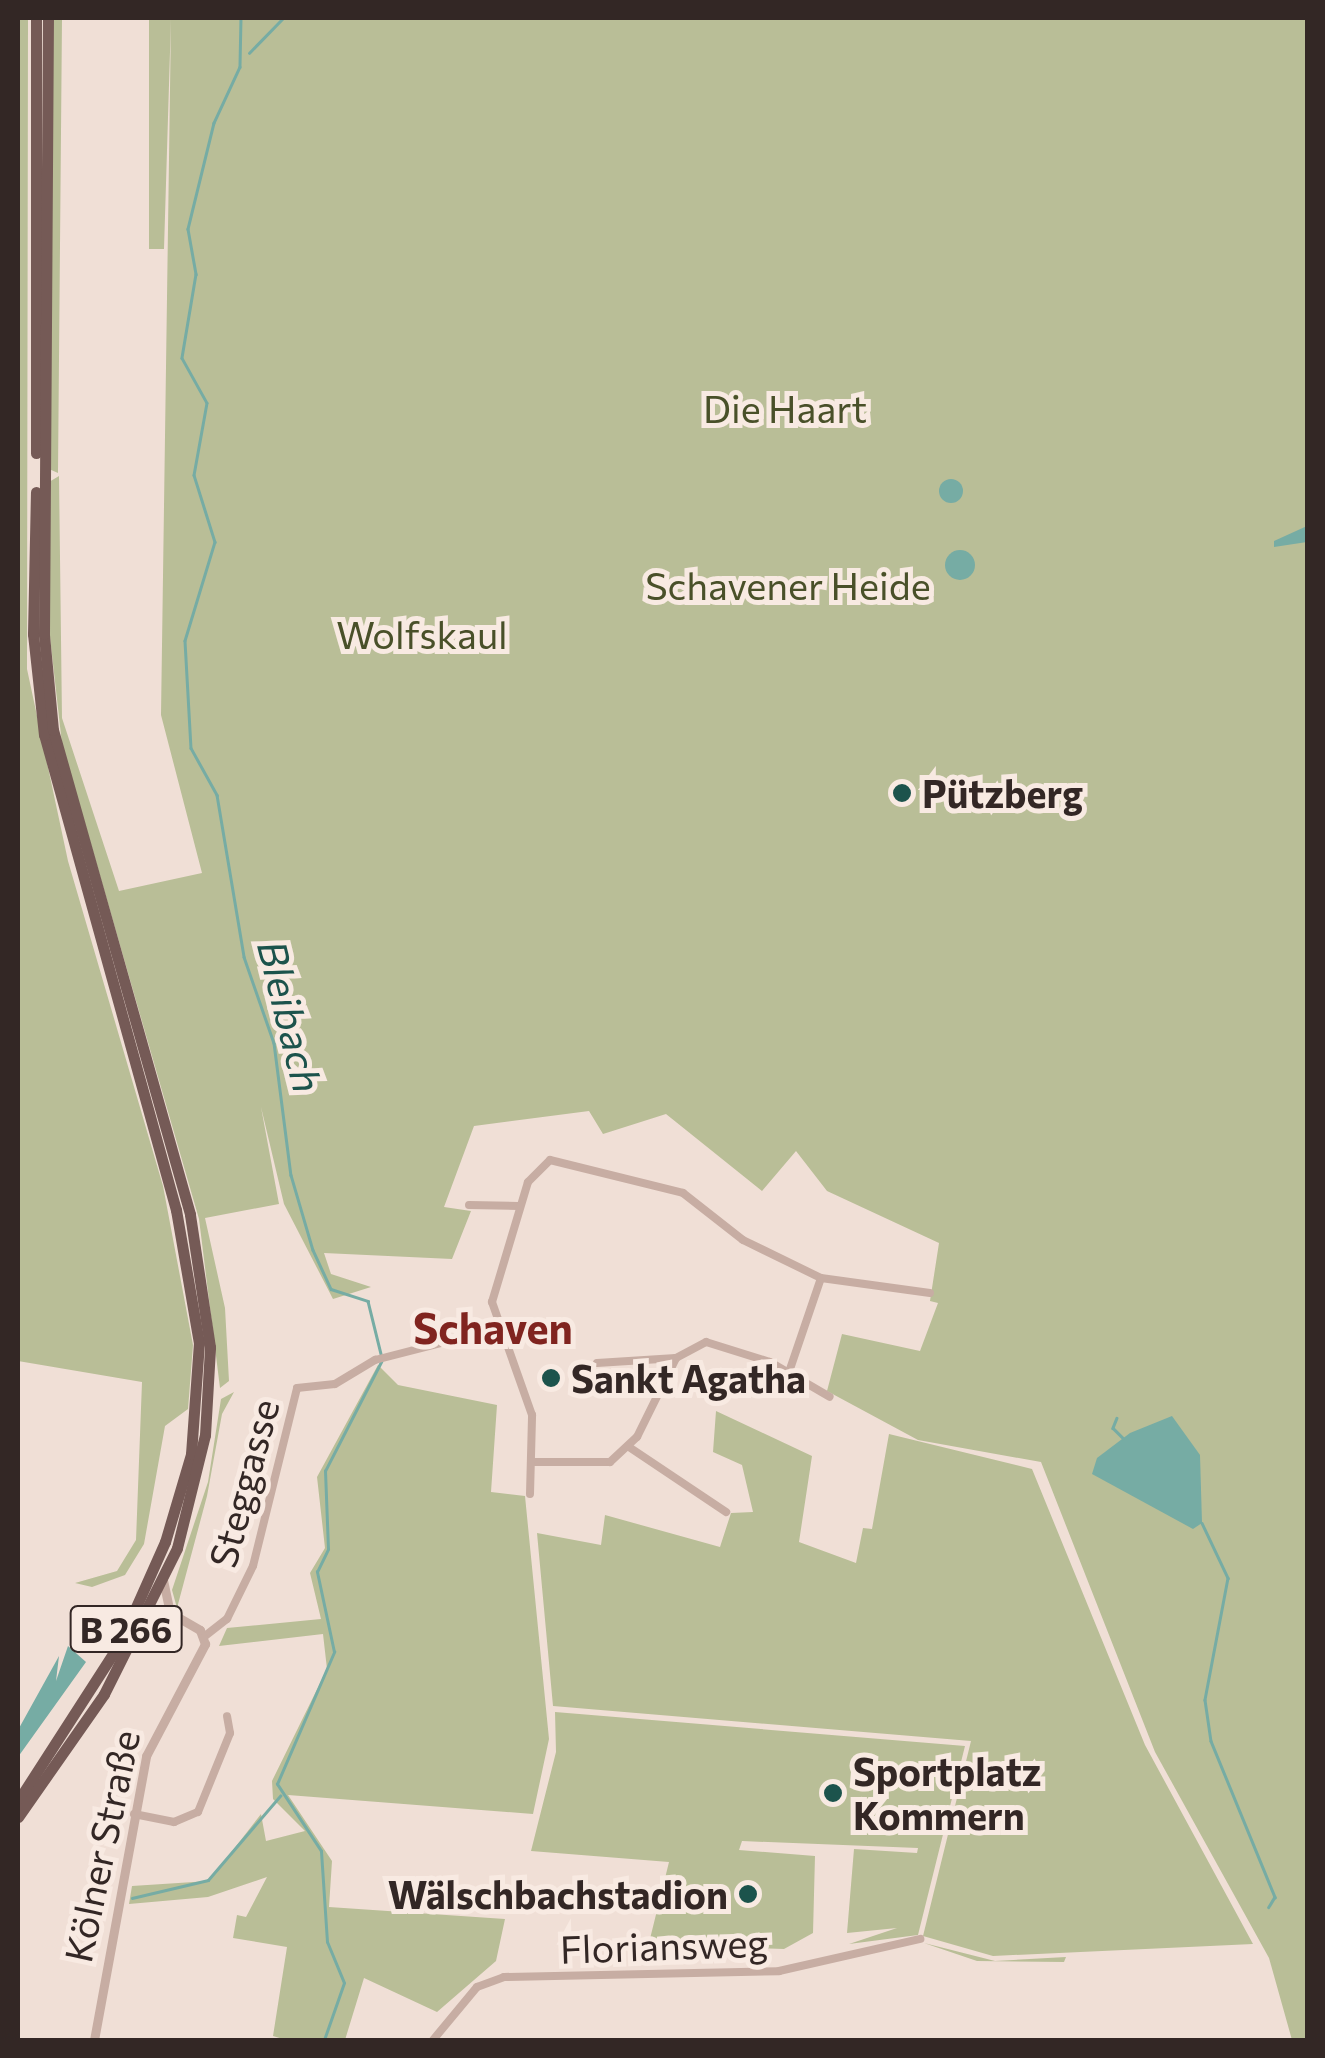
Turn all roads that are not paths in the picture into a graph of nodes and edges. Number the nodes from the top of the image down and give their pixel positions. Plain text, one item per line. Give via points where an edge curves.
1 (36, 18) edge
2 (48, 18) edge
3 (469, 1205) dead end
4 (518, 1206) junction
5 (821, 1278) junction
6 (930, 1292) dead end
7 (496, 1329) junction
8 (676, 1358) junction
9 (597, 1363) dead end
10 (789, 1372) junction
11 (830, 1398) dead end
12 (629, 1447) junction
13 (535, 1462) junction
14 (530, 1494) dead end
15 (726, 1512) dead end
16 (163, 1578) junction
17 (204, 1636) junction
18 (226, 1716) dead end
19 (18, 1801) edge
20 (134, 1814) junction
21 (18, 1817) edge
22 (920, 1939) dead end
23 (94, 2040) edge
24 (433, 2040) edge

1 - 19 main road, B 266 via 35,675 58,796 186,1256 197,1393 193,1437 141,1600
2 - 16 main road, B 266 via 46,672 53,730 190,1214 210,1309 208,1413 187,1520
3 - 4 street
4 - 5 street via 535,1170 566,1158 683,1193 743,1240
4 - 7 street via 496,1272
5 - 6 street
5 - 10 street
7 - 13 street via 532,1415
7 - 17 street, Steggasse via 379,1359 344,1382 298,1388 254,1566 226,1619
8 - 9 street
8 - 10 street via 720,1341
8 - 12 street
10 - 11 street
12 - 13 street via 592,1469
12 - 15 street
13 - 14 street
16 - 17 street via 170,1613
16 - 21 main road, B 266 via 104,1694
17 - 20 street, Kölner Straße via 152,1734
18 - 20 street via 230,1733 198,1812 183,1822
20 - 23 street, Kölner Straße
22 - 24 street, Floriansweg via 779,1971 504,1977 476,1987

